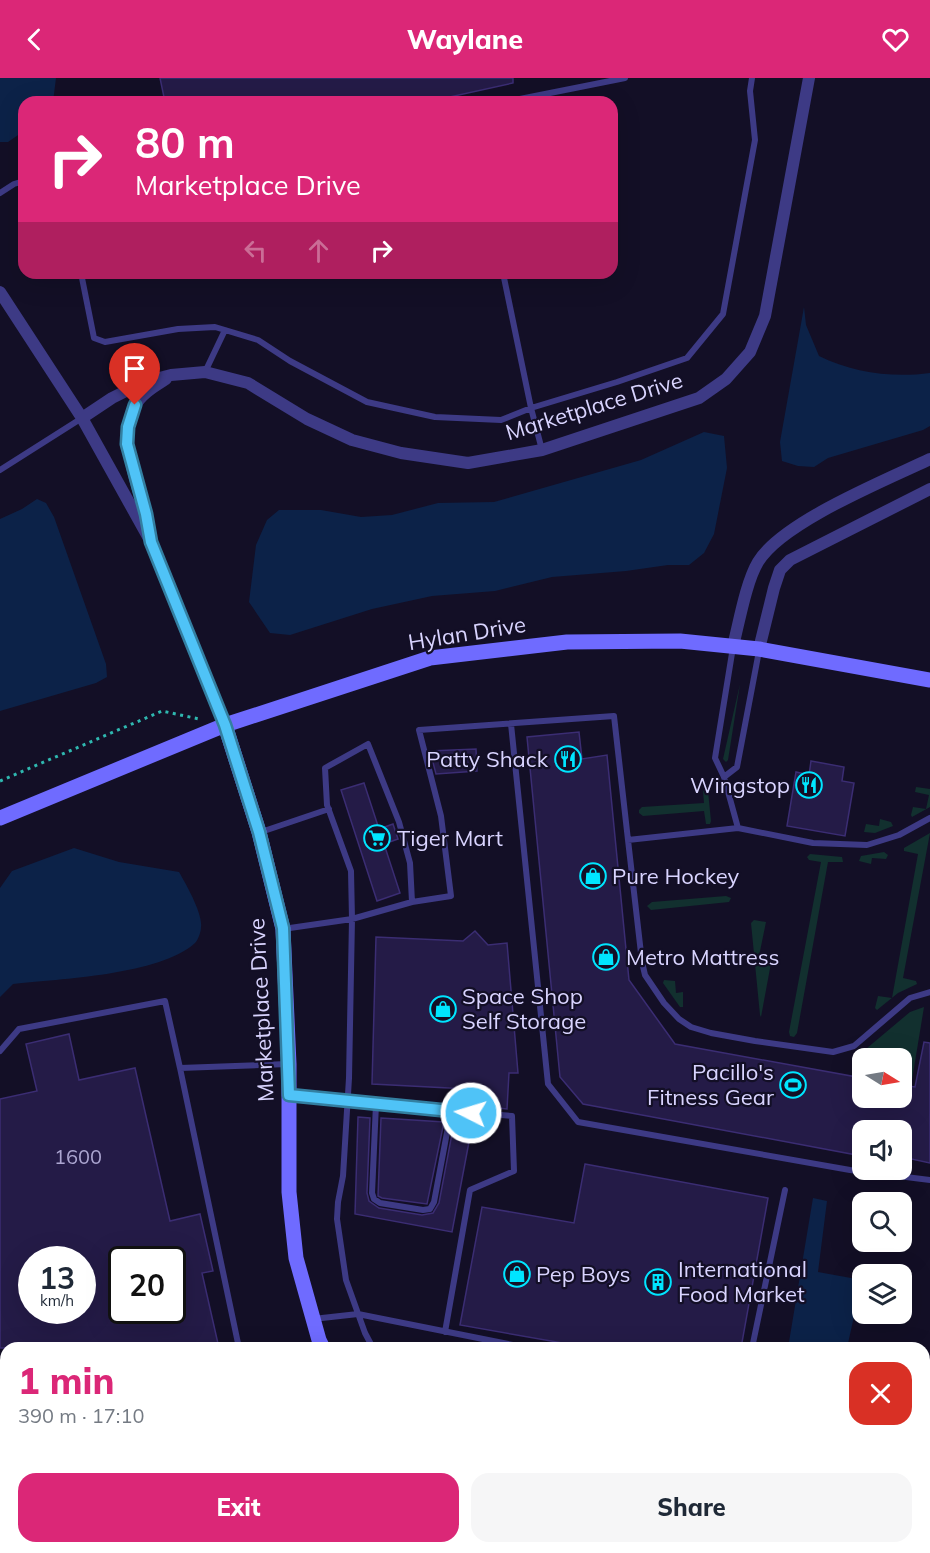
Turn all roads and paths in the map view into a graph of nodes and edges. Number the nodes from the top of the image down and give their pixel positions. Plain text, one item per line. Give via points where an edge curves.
1 (625, 78) edge
2 (752, 78) edge
3 (809, 78) edge
4 (535, 96) edge
5 (18, 183) edge
6 (0, 194) edge
7 (82, 279) edge
8 (504, 279) edge
9 (0, 292) edge
10 (225, 330) junction
11 (205, 372) junction
12 (171, 375) junction
13 (531, 408) junction
14 (82, 418) junction
15 (542, 450) junction
16 (930, 459) edge
17 (0, 470) edge
18 (930, 489) edge
19 (151, 542) junction
20 (733, 646) junction
21 (759, 649) junction
22 (930, 680) edge
23 (511, 724) junction
24 (225, 725) junction
25 (724, 777) junction
26 (0, 781) edge
27 (329, 809) junction
28 (0, 818) edge
29 (930, 818) edge
30 (738, 828) junction
31 (259, 832) junction
32 (628, 840) junction
33 (412, 902) junction
34 (352, 919) junction
35 (283, 928) junction
36 (930, 992) edge
37 (0, 1051) edge
38 (289, 1064) junction
39 (180, 1068) junction
40 (289, 1095) junction
41 (347, 1102) junction
42 (376, 1104) junction
43 (451, 1111) junction
44 (930, 1180) edge
45 (785, 1190) dead end
46 (358, 1314) junction
47 (313, 1318) junction
48 (446, 1332) junction
49 (238, 1342) edge
50 (321, 1342) edge
51 (370, 1342) edge
52 (497, 1342) edge
53 (753, 1342) edge

1 - 4 lane
2 - 13 lane via 755,140 723,314 687,358
3 - 15 street, Marketplace Drive via 765,316 750,352 726,380 699,398
5 - 6 lane
7 - 10 lane via 94,338 105,342 178,329
8 - 13 lane
9 - 14 street, Marketplace Drive
10 - 11 lane
10 - 13 lane via 258,340 367,402 435,417 501,420
11 - 12 street, Marketplace Drive
11 - 15 street, Marketplace Drive via 248,383 307,419 352,440 401,453 468,464
12 - 14 street, Marketplace Drive via 144,382
12 - 19 street, Marketplace Drive via 135,405 128,427 127,444
13 - 15 lane
14 - 17 lane
14 - 19 street, Marketplace Drive
16 - 20 street via 837,504 768,549 756,564
18 - 21 street via 790,560 780,570
19 - 24 street, Marketplace Drive
20 - 21 main road, Hylan Drive
20 - 24 main road, Hylan Drive via 680,640 567,642 430,658
20 - 25 lane via 715,758
21 - 22 main road, Hylan Drive
21 - 25 lane via 736,767
23 - 32 lane via 614,716
23 - 33 lane via 419,730 441,816 451,896
23 - 44 lane via 548,1084 578,1122 850,1170
24 - 26 path via 162,711
24 - 28 main road, Hylan Drive
24 - 31 main road, Marketplace Drive
25 - 30 lane
27 - 31 lane
27 - 33 lane via 325,768 368,744 399,822 410,863
27 - 34 lane via 351,871
29 - 30 lane via 899,835 867,845 813,843
30 - 32 lane
31 - 35 main road, Marketplace Drive
32 - 36 lane via 645,975 664,1003 691,1027 833,1052 854,1046 910,998
33 - 34 lane
34 - 35 lane
34 - 41 lane
35 - 38 main road, Marketplace Drive
37 - 39 lane via 18,1029 165,1000
38 - 39 lane
38 - 40 main road, Marketplace Drive
39 - 49 lane
40 - 41 lane
40 - 47 main road, Marketplace Drive via 289,1192 296,1258
41 - 42 lane
41 - 46 lane via 337,1219 346,1280
42 - 43 lane
42 - 43 lane via 374,1199 423,1210 434,1203
43 - 48 lane via 512,1116 514,1171 470,1190
45 - 53 lane
46 - 47 lane
46 - 48 lane
46 - 51 lane
47 - 50 main road, Marketplace Drive
48 - 52 lane

